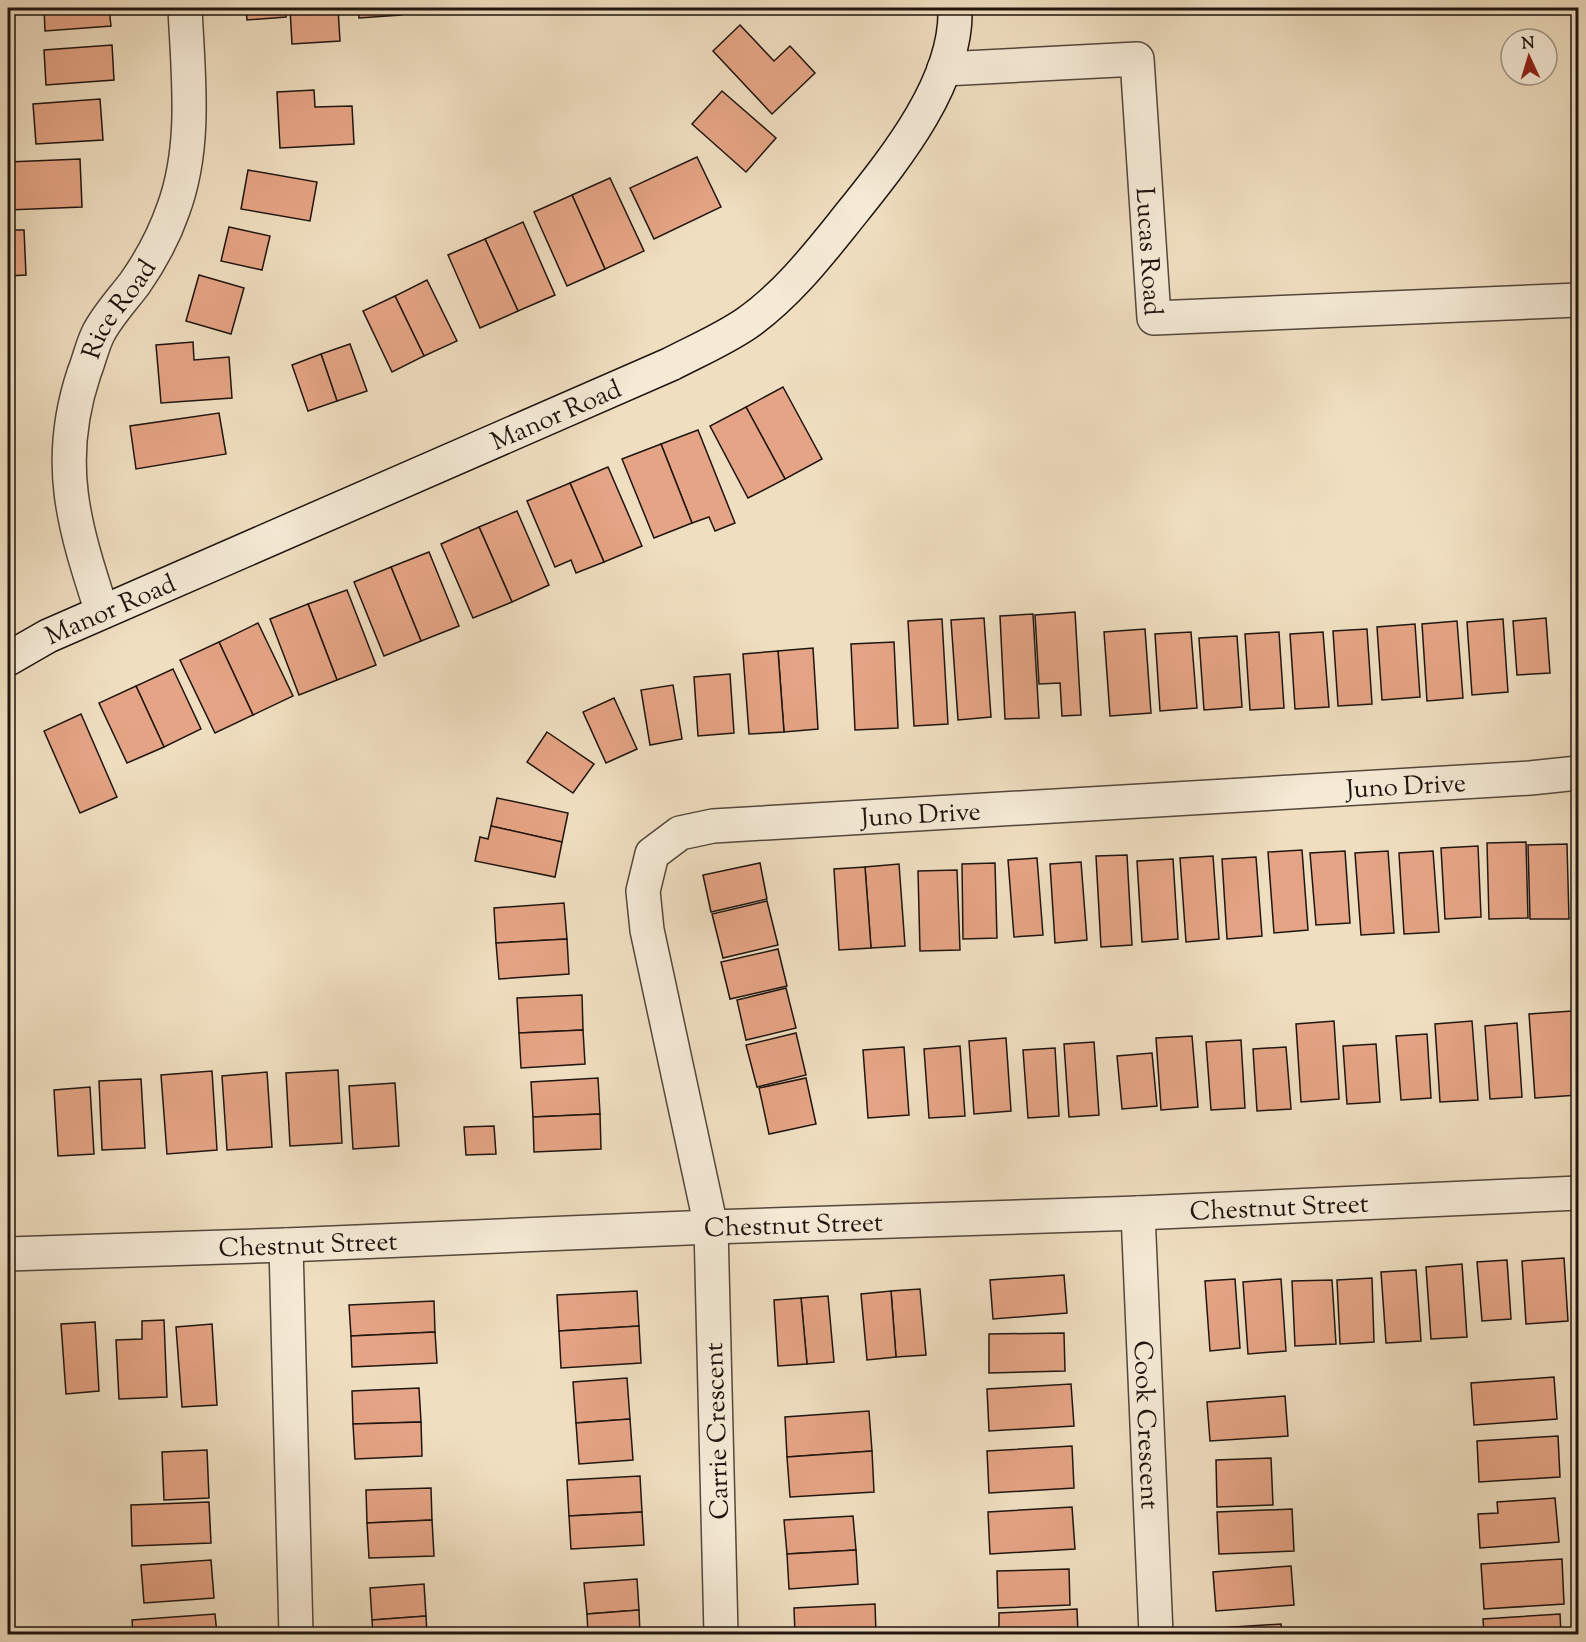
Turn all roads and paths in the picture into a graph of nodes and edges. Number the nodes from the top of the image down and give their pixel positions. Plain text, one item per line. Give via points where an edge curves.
1 (185, 8) edge
2 (955, 8) edge
3 (944, 69) junction
4 (1578, 300) edge
5 (102, 612) junction
6 (8, 659) edge
7 (1578, 773) edge
8 (1578, 1193) edge
9 (1138, 1213) junction
10 (711, 1227) junction
11 (286, 1245) junction
12 (8, 1254) edge
13 (296, 1635) edge
14 (721, 1635) edge
15 (1156, 1635) edge

1 - 5 street, Rice Road via 189,117 184,172 174,209 158,246 98,334 69,432 73,511
2 - 3 street, Manor Road
3 - 4 street, Lucas Road via 1137,59 1154,318
3 - 5 street, Manor Road via 918,123 886,169 805,271 746,324 671,364
5 - 6 street, Manor Road
7 - 10 street, Juno Drive via 713,826 680,833 652,854 643,891 646,930
8 - 9 street, Chestnut Street
9 - 10 street, Chestnut Street
9 - 15 street, Cook Crescent
10 - 11 street, Chestnut Street
10 - 14 street, Carrie Crescent
11 - 12 street, Chestnut Street
11 - 13 street

